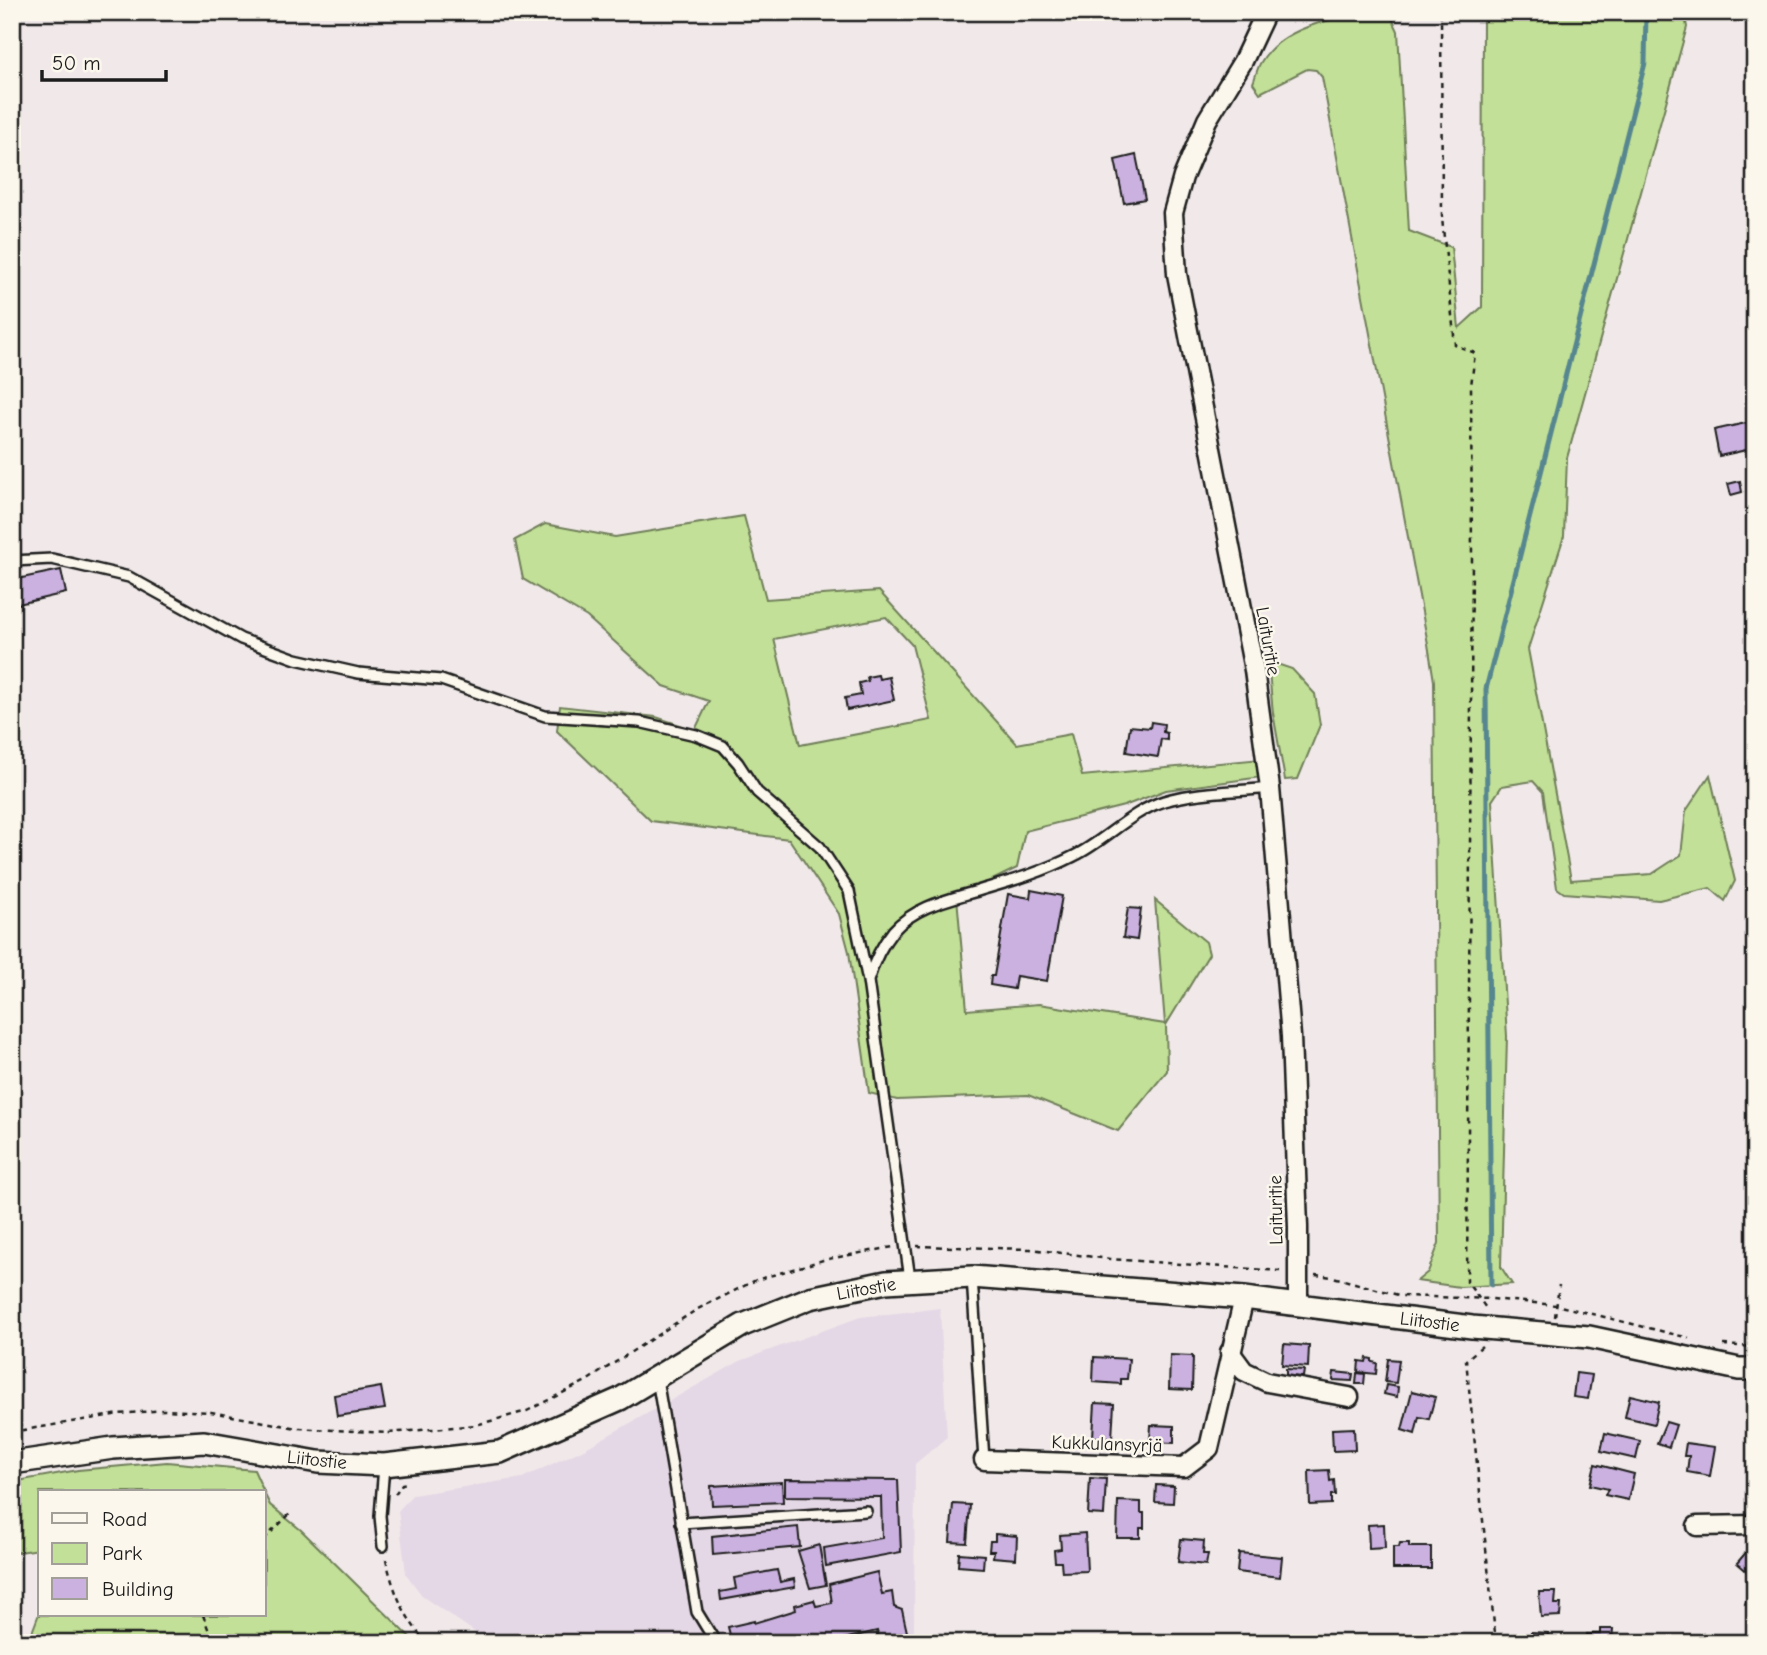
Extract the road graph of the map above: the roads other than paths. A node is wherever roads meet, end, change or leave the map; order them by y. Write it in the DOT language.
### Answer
graph roads {
  1 [pos="1266,12"];
  2 [pos="12,561"];
  3 [pos="1270,788"];
  4 [pos="868,981"];
  5 [pos="972,1277"];
  6 [pos="911,1280"];
  7 [pos="1244,1297"];
  8 [pos="1298,1304"];
  9 [pos="1230,1352"];
  10 [pos="1755,1369"];
  11 [pos="656,1377"];
  12 [pos="1349,1397"];
  13 [pos="984,1460"];
  14 [pos="12,1463"];
  15 [pos="384,1465"];
  16 [pos="866,1511"];
  17 [pos="681,1523"];
  18 [pos="1755,1525"];
  19 [pos="1697,1526"];
  20 [pos="383,1545"];
  21 [pos="716,1643"];
  1 -- 3 [label="street, Laituritie"];
  2 -- 4 [label="lane"];
  3 -- 4 [label="lane"];
  3 -- 8 [label="street, Laituritie"];
  4 -- 6 [label="lane"];
  5 -- 6 [label="street, Liitostie"];
  5 -- 7 [label="street, Liitostie"];
  5 -- 13 [label="lane"];
  6 -- 11 [label="street, Liitostie"];
  7 -- 8 [label="street, Liitostie"];
  7 -- 9 [label="street, Kukkulansyrjä"];
  8 -- 10 [label="street, Liitostie"];
  9 -- 12 [label="street"];
  9 -- 13 [label="street, Kukkulansyrjä"];
  11 -- 15 [label="street, Liitostie"];
  11 -- 17 [label="lane"];
  14 -- 15 [label="street, Liitostie"];
  15 -- 20 [label="lane"];
  16 -- 17 [label="lane"];
  17 -- 21 [label="lane"];
  18 -- 19 [label="street"];
}
